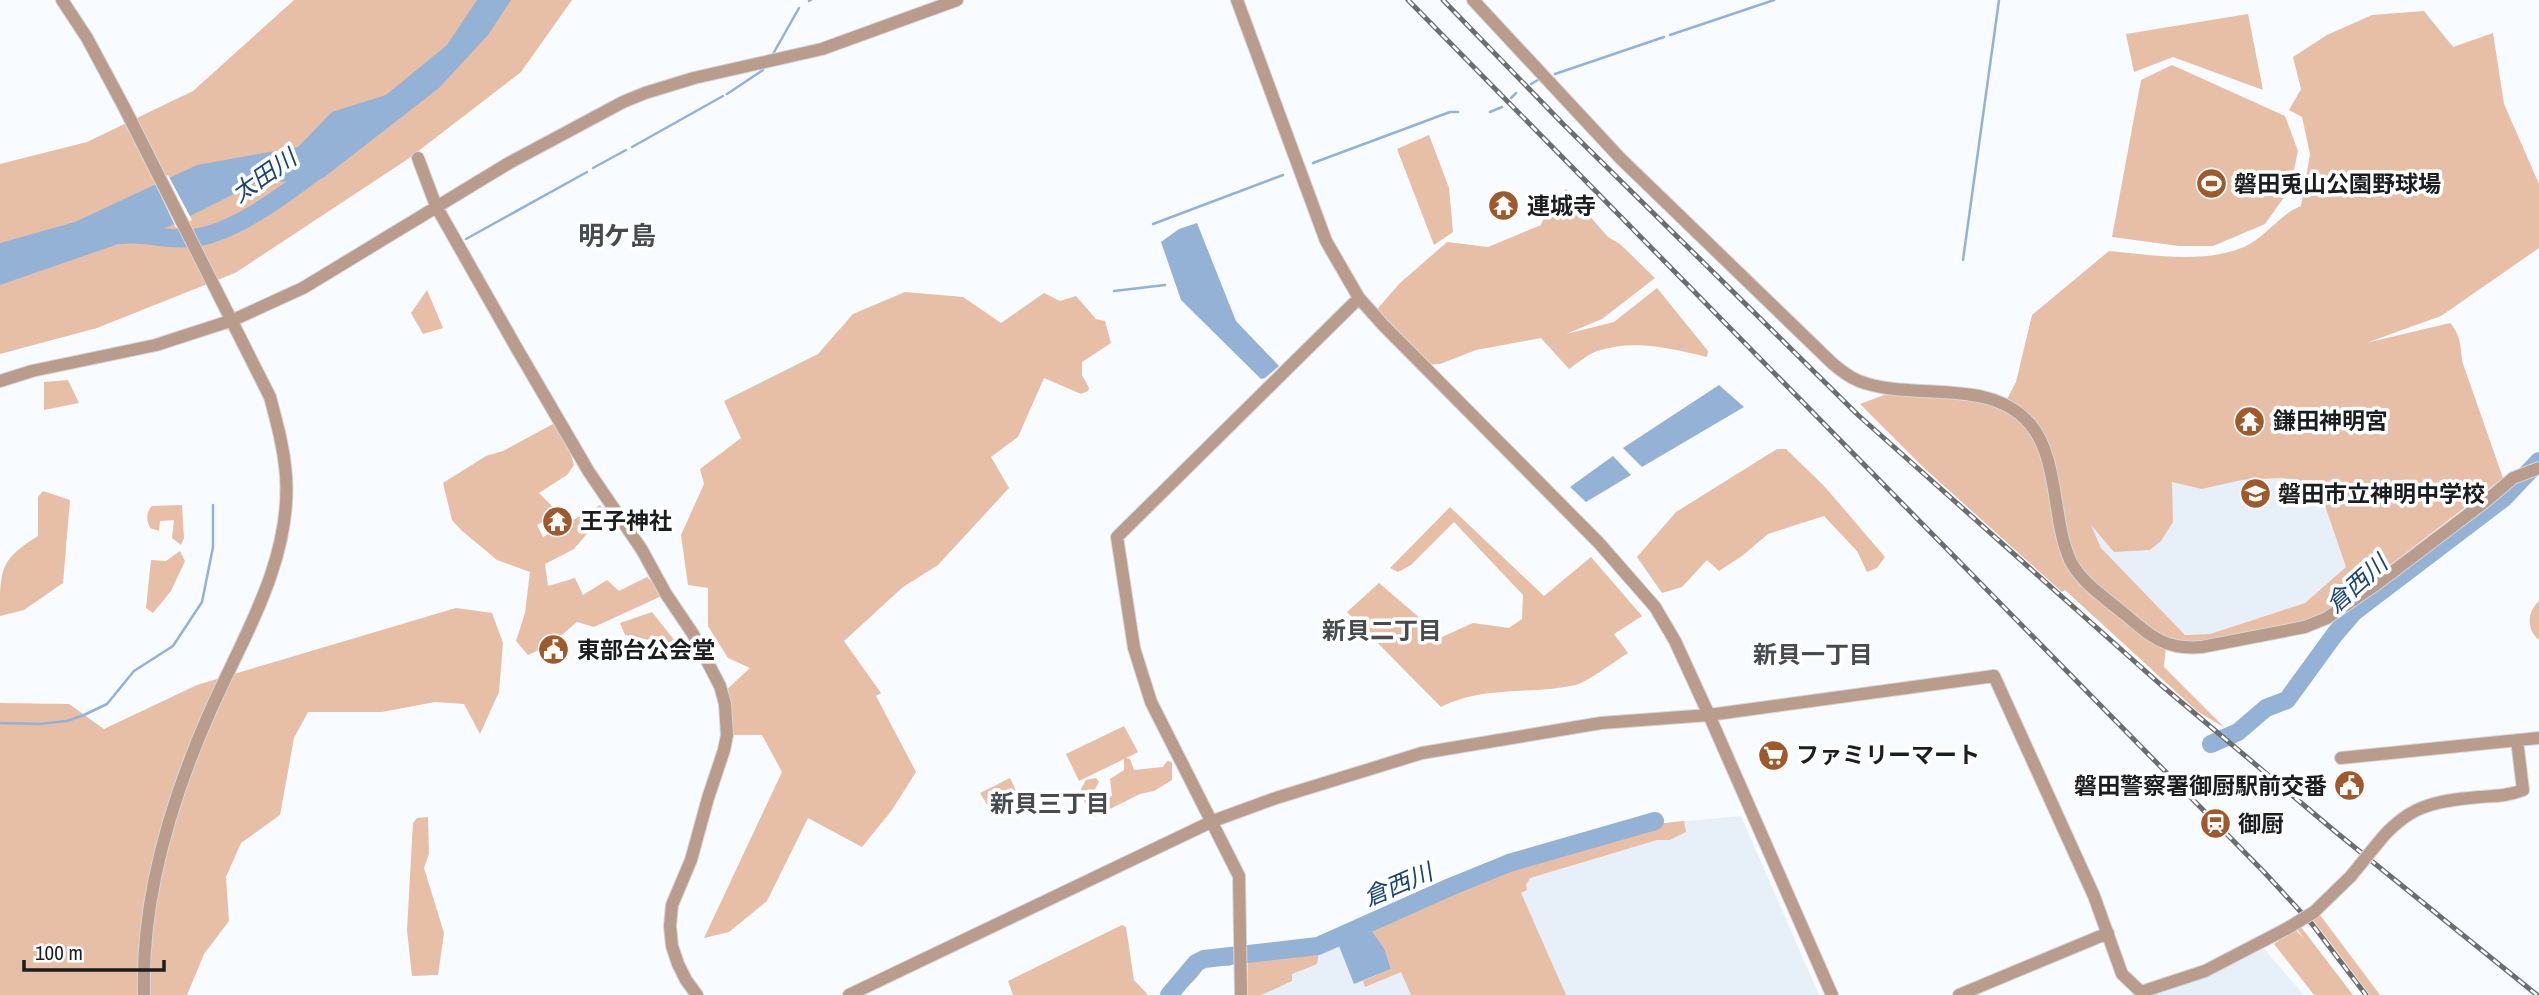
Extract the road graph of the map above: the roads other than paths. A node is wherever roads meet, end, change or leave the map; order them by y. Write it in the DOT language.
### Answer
graph roads {
  1 [pos="62,0"];
  2 [pos="957,0"];
  3 [pos="1237,0"];
  4 [pos="1474,0"];
  5 [pos="418,159"];
  6 [pos="436,206"];
  7 [pos="1359,298"];
  8 [pos="233,320"];
  9 [pos="0,381"];
  10 [pos="2539,468"];
  11 [pos="1709,715"];
  12 [pos="2539,738"];
  13 [pos="2517,740"];
  14 [pos="2341,758"];
  15 [pos="1213,821"];
  16 [pos="2108,933"];
  17 [pos="144,995"];
  18 [pos="697,995"];
  19 [pos="849,995"];
  20 [pos="1241,995"];
  21 [pos="1832,995"];
  22 [pos="1959,995"];
  1 -- 8 [label="street"];
  2 -- 6 [label="street"];
  3 -- 7 [label="street"];
  4 -- 10 [label="street"];
  5 -- 6 [label="street"];
  6 -- 8 [label="street"];
  6 -- 18 [label="street"];
  7 -- 11 [label="street"];
  7 -- 15 [label="street"];
  8 -- 9 [label="street"];
  8 -- 17 [label="street"];
  11 -- 15 [label="street"];
  11 -- 16 [label="street"];
  11 -- 21 [label="street"];
  12 -- 13 [label="street"];
  13 -- 14 [label="street"];
  13 -- 16 [label="street, bridge"];
  15 -- 19 [label="street"];
  15 -- 20 [label="street"];
  16 -- 22 [label="street"];
}
